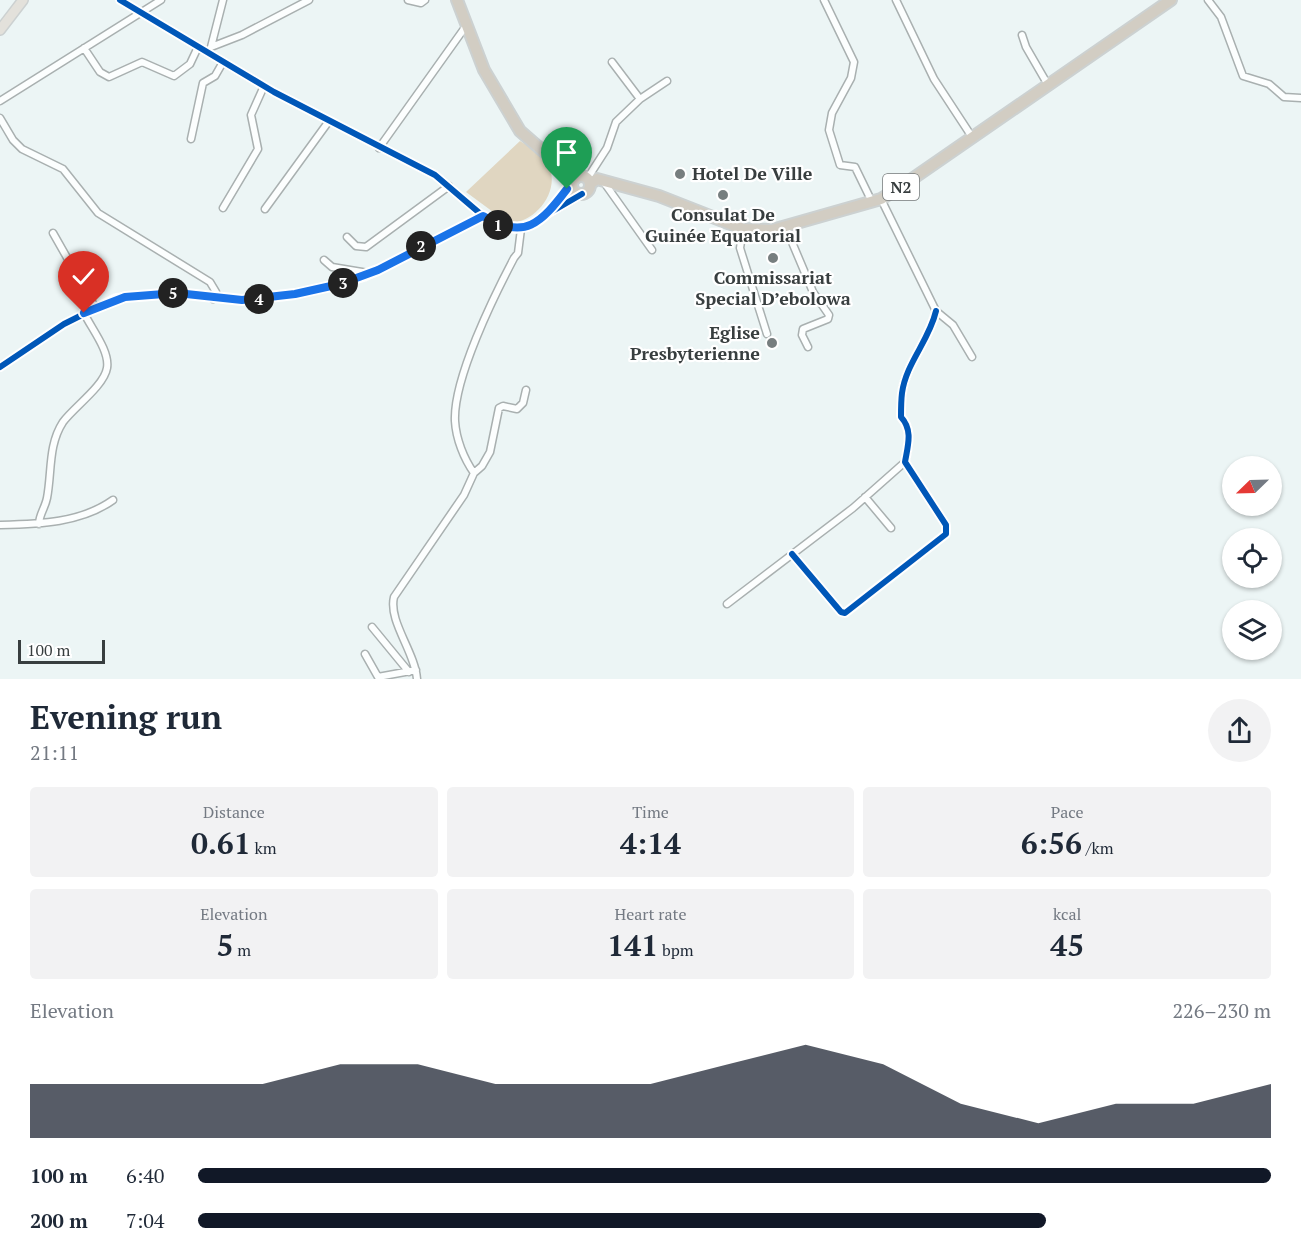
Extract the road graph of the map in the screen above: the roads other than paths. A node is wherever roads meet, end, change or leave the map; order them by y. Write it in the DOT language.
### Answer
graph roads {
  1 [pos="23,0"];
  2 [pos="120,0"];
  3 [pos="160,0"];
  4 [pos="224,0"];
  5 [pos="309,0"];
  6 [pos="408,0"];
  7 [pos="425,0"];
  8 [pos="457,0"];
  9 [pos="825,0"];
  10 [pos="896,0"];
  11 [pos="1171,0"];
  12 [pos="1208,0"];
  13 [pos="299,2"];
  14 [pos="141,12"];
  15 [pos="466,26"];
  16 [pos="0,30"];
  17 [pos="1022,35"];
  18 [pos="198,47"];
  19 [pos="84,48"];
  20 [pos="210,50"];
  21 [pos="223,62"];
  22 [pos="612,62"];
  23 [pos="667,81"];
  24 [pos="264,86"];
  25 [pos="1049,86"];
  26 [pos="1301,98"];
  27 [pos="640,99"];
  28 [pos="0,101"];
  29 [pos="0,118"];
  30 [pos="329,121"];
  31 [pos="972,137"];
  32 [pos="191,139"];
  33 [pos="379,148"];
  34 [pos="574,181"];
  35 [pos="588,181"];
  36 [pos="603,181"];
  37 [pos="448,186"];
  38 [pos="582,194"];
  39 [pos="877,200"];
  40 [pos="223,208"];
  41 [pos="265,209"];
  42 [pos="551,211"];
  43 [pos="483,216"];
  44 [pos="786,228"];
  45 [pos="521,229"];
  46 [pos="743,229"];
  47 [pos="53,233"];
  48 [pos="346,237"];
  49 [pos="652,250"];
  50 [pos="324,260"];
  51 [pos="378,270"];
  52 [pos="213,298"];
  53 [pos="94,307"];
  54 [pos="936,311"];
  55 [pos="84,313"];
  56 [pos="767,334"];
  57 [pos="808,347"];
  58 [pos="972,357"];
  59 [pos="0,367"];
  60 [pos="526,390"];
  61 [pos="905,462"];
  62 [pos="474,472"];
  63 [pos="865,497"];
  64 [pos="113,500"];
  65 [pos="39,524"];
  66 [pos="0,525"];
  67 [pos="891,528"];
  68 [pos="792,554"];
  69 [pos="727,604"];
  70 [pos="372,627"];
  71 [pos="365,654"];
  72 [pos="412,671"];
  73 [pos="417,679"];
  1 -- 16 [label="main road"];
  2 -- 14 [label="street"];
  3 -- 14 [label="street"];
  4 -- 20 [label="street"];
  5 -- 13 [label="street"];
  6 -- 7 [label="street"];
  8 -- 15 [label="highway"];
  9 -- 39 [label="street"];
  10 -- 31 [label="street"];
  11 -- 25 [label="highway, N2"];
  12 -- 26 [label="street"];
  13 -- 20 [label="street"];
  14 -- 18 [label="street"];
  14 -- 19 [label="street"];
  15 -- 33 [label="street"];
  15 -- 34 [label="highway"];
  17 -- 25 [label="street"];
  18 -- 19 [label="street"];
  18 -- 20 [label="street"];
  19 -- 28 [label="street"];
  20 -- 21 [label="street"];
  21 -- 24 [label="street"];
  21 -- 32 [label="street"];
  22 -- 27 [label="street"];
  23 -- 27 [label="street"];
  24 -- 30 [label="street"];
  24 -- 40 [label="street"];
  25 -- 31 [label="highway, N2"];
  27 -- 35 [label="street"];
  29 -- 52 [label="street"];
  30 -- 33 [label="street"];
  30 -- 41 [label="street"];
  31 -- 39 [label="highway, N2"];
  33 -- 37 [label="street"];
  34 -- 35 [label="highway, N2"];
  34 -- 38 [label="highway"];
  34 -- 42 [label="street"];
  35 -- 36 [label="highway, N2"];
  35 -- 38 [label="highway"];
  36 -- 46 [label="highway, N2"];
  36 -- 49 [label="street"];
  37 -- 43 [label="street"];
  37 -- 48 [label="street"];
  38 -- 42 [label="street"];
  39 -- 44 [label="highway, N2"];
  39 -- 54 [label="street"];
  42 -- 45 [label="street"];
  43 -- 45 [label="street"];
  43 -- 51 [label="street"];
  44 -- 46 [label="highway, N2"];
  44 -- 57 [label="street"];
  45 -- 62 [label="street"];
  46 -- 56 [label="street"];
  47 -- 53 [label="street"];
  50 -- 51 [label="street"];
  51 -- 52 [label="street"];
  52 -- 53 [label="street"];
  53 -- 55 [label="street"];
  54 -- 58 [label="street"];
  54 -- 61 [label="street"];
  55 -- 59 [label="street"];
  55 -- 65 [label="street"];
  60 -- 62 [label="street"];
  61 -- 63 [label="street"];
  61 -- 68 [label="street"];
  62 -- 72 [label="street"];
  63 -- 67 [label="street"];
  63 -- 68 [label="street"];
  64 -- 65 [label="street"];
  65 -- 66 [label="street"];
  68 -- 69 [label="street"];
  70 -- 72 [label="street"];
  71 -- 72 [label="street"];
  72 -- 73 [label="street"];
}
